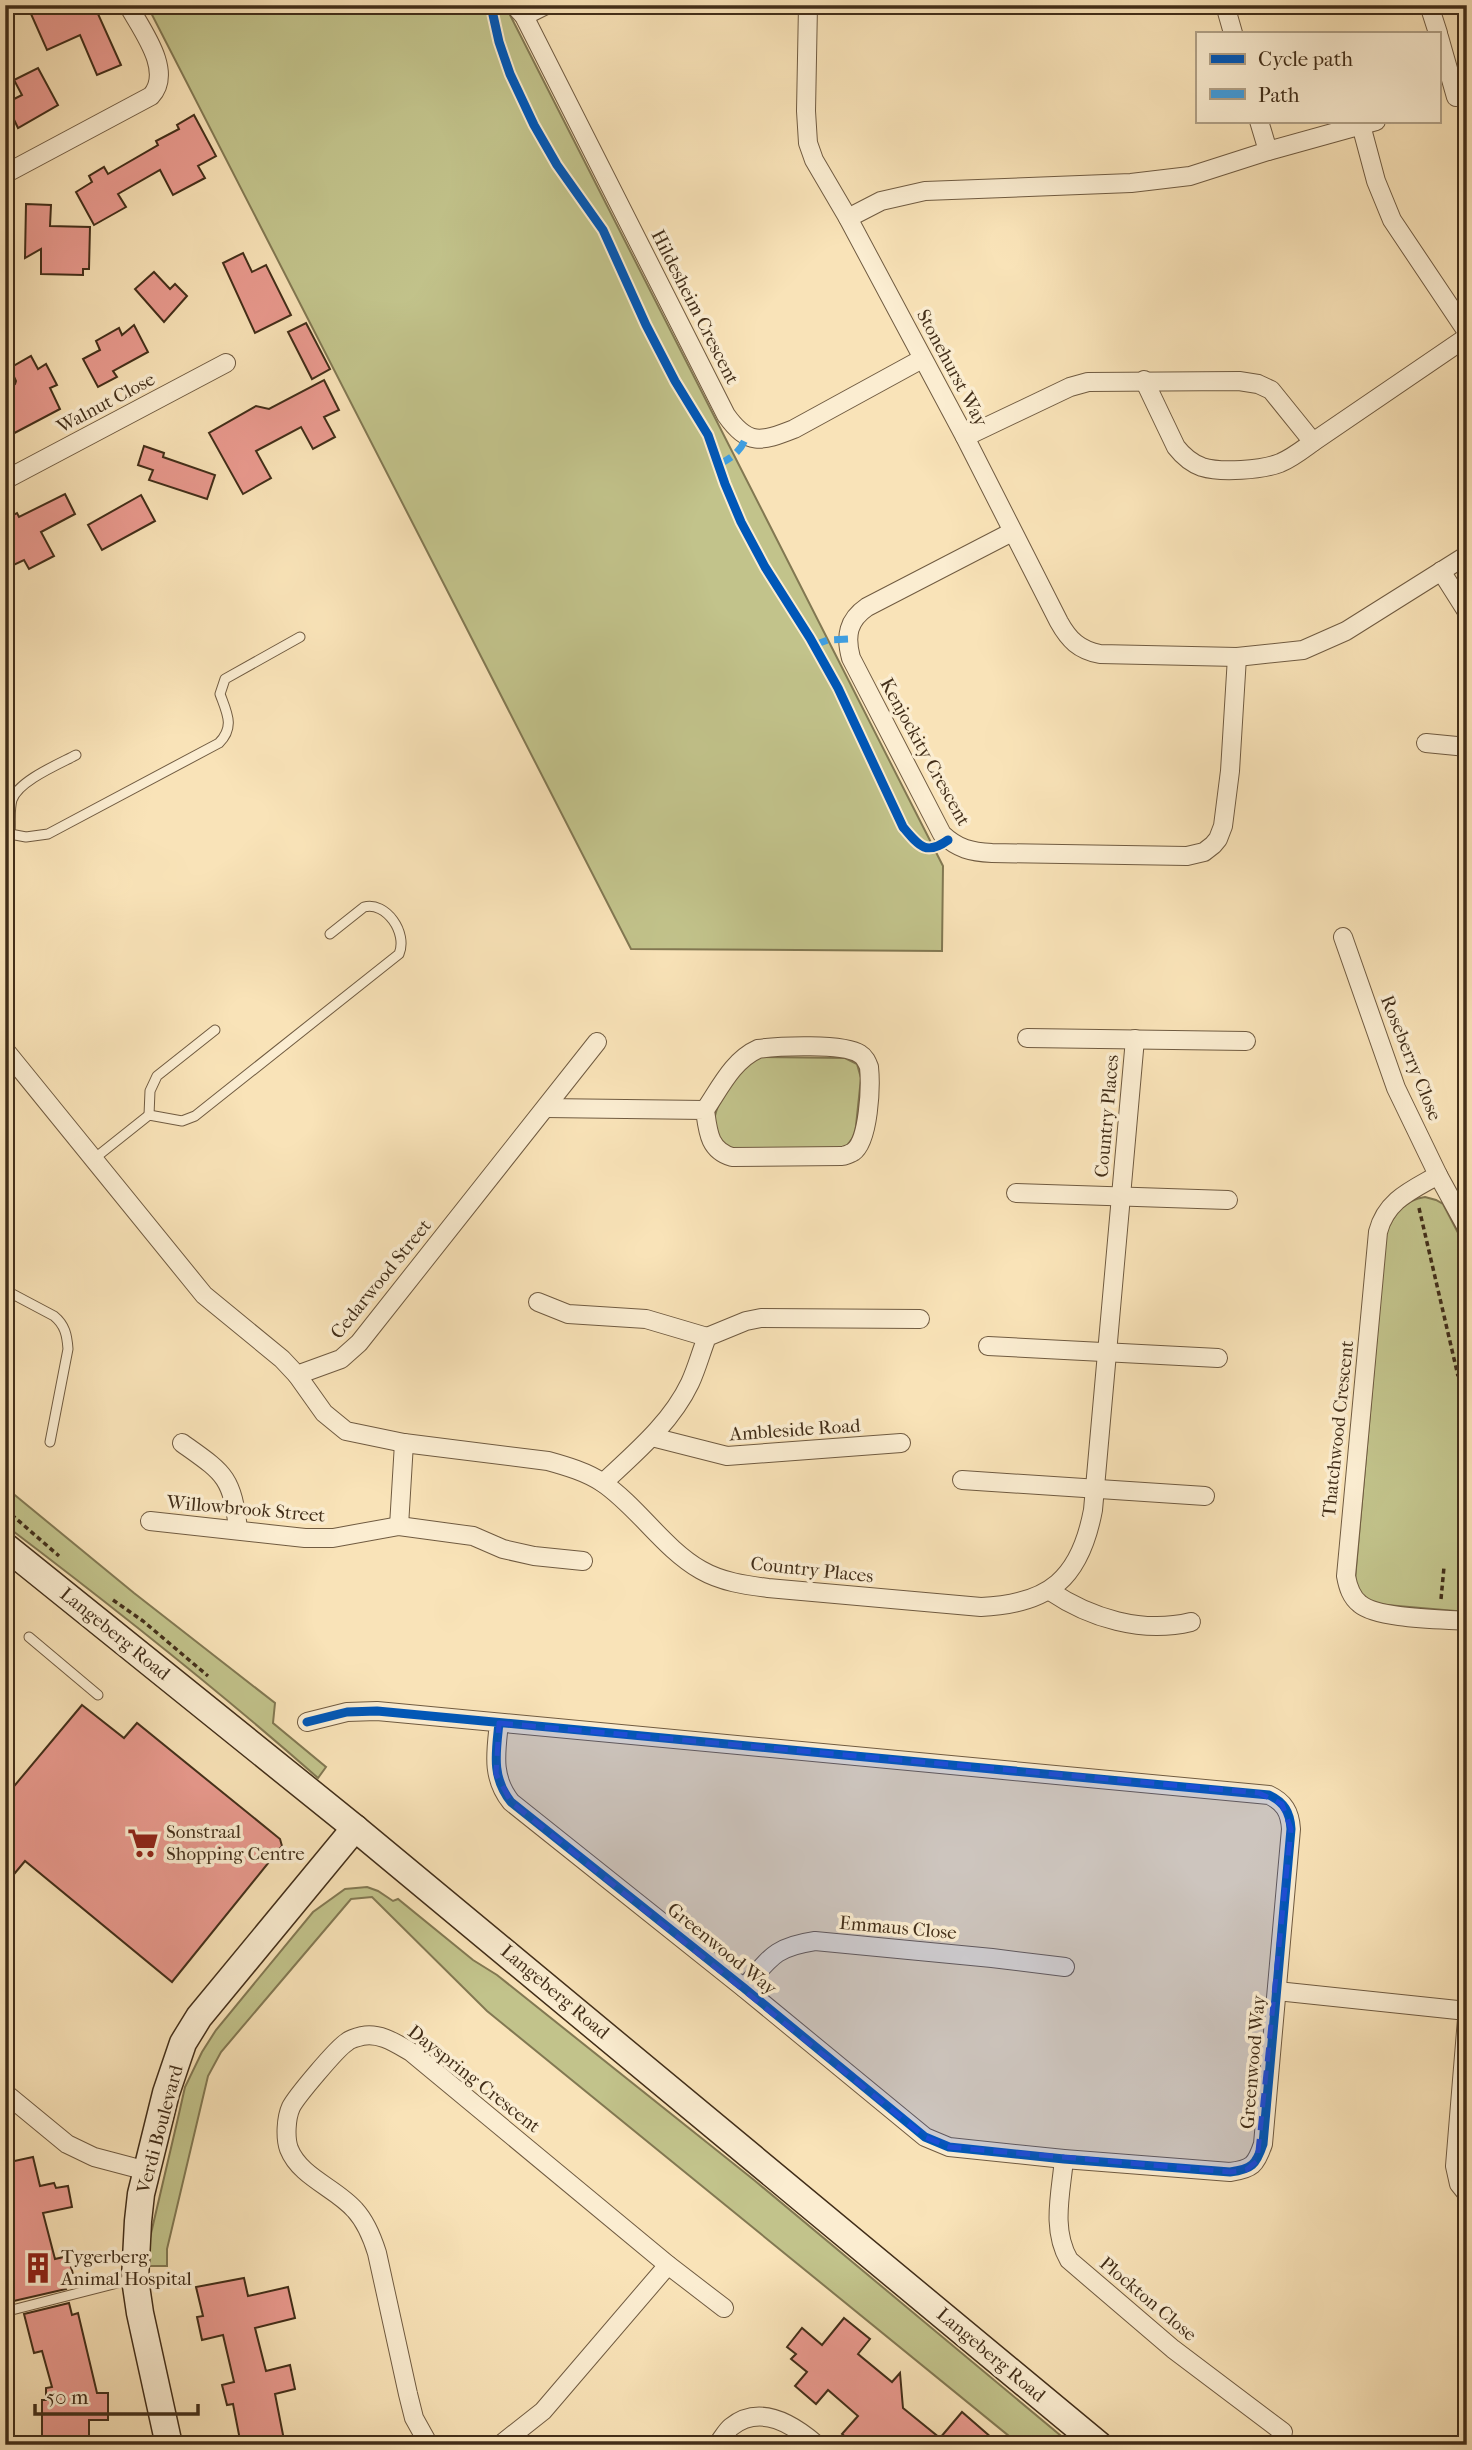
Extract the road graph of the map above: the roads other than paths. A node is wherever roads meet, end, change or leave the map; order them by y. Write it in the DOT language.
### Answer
graph roads {
  1 [pos="128,5"];
  2 [pos="545,5"];
  3 [pos="808,5"];
  4 [pos="1225,5"];
  5 [pos="1429,5"];
  6 [pos="519,11"];
  7 [pos="1233,32"];
  8 [pos="1437,32"];
  9 [pos="1440,43"];
  10 [pos="1454,98"];
  11 [pos="1259,122"];
  12 [pos="1369,123"];
  13 [pos="1268,151"];
  14 [pos="5,174"];
  15 [pos="848,218"];
  16 [pos="1467,332"];
  17 [pos="1467,337"];
  18 [pos="922,359"];
  19 [pos="226,363"];
  20 [pos="1144,380"];
  21 [pos="965,437"];
  22 [pos="1313,442"];
  23 [pos="5,480"];
  24 [pos="1012,532"];
  25 [pos="1467,555"];
  26 [pos="1441,571"];
  27 [pos="1467,612"];
  28 [pos="300,637"];
  29 [pos="1237,657"];
  30 [pos="1426,743"];
  31 [pos="1465,745"];
  32 [pos="76,755"];
  33 [pos="8,835"];
  34 [pos="330,934"];
  35 [pos="1343,937"];
  36 [pos="215,1030"];
  37 [pos="1027,1038"];
  38 [pos="1135,1039"];
  39 [pos="1246,1041"];
  40 [pos="597,1042"];
  41 [pos="5,1050"];
  42 [pos="546,1108"];
  43 [pos="705,1110"];
  44 [pos="149,1115"];
  45 [pos="95,1158"];
  46 [pos="1438,1175"];
  47 [pos="1016,1193"];
  48 [pos="1121,1197"];
  49 [pos="1228,1200"];
  50 [pos="1467,1228"];
  51 [pos="5,1290"];
  52 [pos="538,1302"];
  53 [pos="920,1319"];
  54 [pos="707,1337"];
  55 [pos="988,1346"];
  56 [pos="1108,1352"];
  57 [pos="1218,1358"];
  58 [pos="297,1375"];
  59 [pos="652,1437"];
  60 [pos="50,1442"];
  61 [pos="182,1443"];
  62 [pos="404,1443"];
  63 [pos="901,1443"];
  64 [pos="962,1480"];
  65 [pos="603,1483"];
  66 [pos="1096,1489"];
  67 [pos="1205,1496"];
  68 [pos="150,1521"];
  69 [pos="399,1526"];
  70 [pos="238,1529"];
  71 [pos="5,1546"];
  72 [pos="583,1561"];
  73 [pos="1049,1591"];
  74 [pos="1467,1621"];
  75 [pos="1191,1622"];
  76 [pos="29,1637"];
  77 [pos="98,1695"];
  78 [pos="307,1722"];
  79 [pos="499,1723"];
  80 [pos="355,1828"];
  81 [pos="1065,1968"];
  82 [pos="744,1988"];
  83 [pos="1277,1991"];
  84 [pos="1467,2011"];
  85 [pos="1467,2020"];
  86 [pos="5,2093"];
  87 [pos="1064,2159"];
  88 [pos="147,2171"];
  89 [pos="1467,2194"];
  90 [pos="668,2265"];
  91 [pos="135,2278"];
  92 [pos="724,2308"];
  93 [pos="12,2310"];
  94 [pos="1283,2432"];
  95 [pos="169,2445"];
  96 [pos="429,2445"];
  97 [pos="500,2445"];
  98 [pos="717,2445"];
  99 [pos="817,2445"];
  100 [pos="1099,2445"];
  1 -- 14 [label="street"];
  2 -- 6 [label="street, Hildesheim Crescent"];
  3 -- 15 [label="street, Stonehurst Way"];
  4 -- 7 [label="street"];
  5 -- 8 [label="street"];
  6 -- 18 [label="street, Hildesheim Crescent"];
  9 -- 10 [label="street"];
  11 -- 13 [label="street"];
  12 -- 13 [label="street"];
  12 -- 16 [label="street"];
  13 -- 15 [label="street"];
  15 -- 18 [label="street, Stonehurst Way"];
  17 -- 22 [label="street"];
  18 -- 21 [label="street, Stonehurst Way"];
  19 -- 23 [label="street, Walnut Close"];
  20 -- 21 [label="street"];
  20 -- 22 [label="street"];
  20 -- 22 [label="street"];
  21 -- 24 [label="street, Stonehurst Way"];
  24 -- 29 [label="street, Stonehurst Way"];
  24 -- 29 [label="street, Kenjockity Crescent"];
  25 -- 26 [label="street, Stonehurst Way"];
  26 -- 27 [label="street"];
  26 -- 29 [label="street, Stonehurst Way"];
  28 -- 33 [label="lane"];
  30 -- 31 [label="street"];
  32 -- 33 [label="lane"];
  34 -- 44 [label="lane"];
  35 -- 46 [label="street, Roseberry Close"];
  36 -- 44 [label="lane"];
  37 -- 38 [label="street, Country Places"];
  38 -- 39 [label="street, Country Places"];
  38 -- 48 [label="street, Country Places"];
  40 -- 42 [label="street, Cedarwood Street"];
  41 -- 45 [label="street"];
  42 -- 43 [label="street"];
  42 -- 58 [label="street, Cedarwood Street"];
  43 -- 43 [label="street"];
  44 -- 45 [label="lane"];
  45 -- 58 [label="street"];
  46 -- 50 [label="street, Roseberry Close"];
  46 -- 74 [label="street, Thatchwood Crescent"];
  47 -- 48 [label="street, Country Places"];
  48 -- 49 [label="street, Country Places"];
  48 -- 56 [label="street, Country Places"];
  51 -- 60 [label="lane"];
  52 -- 54 [label="street"];
  53 -- 54 [label="street"];
  54 -- 59 [label="street"];
  55 -- 56 [label="street"];
  56 -- 57 [label="street"];
  56 -- 66 [label="street, Country Places"];
  58 -- 62 [label="street, Country Places"];
  59 -- 63 [label="street, Ambleside Road"];
  59 -- 65 [label="street"];
  61 -- 70 [label="street"];
  62 -- 65 [label="street, Country Places"];
  62 -- 69 [label="street"];
  64 -- 66 [label="street"];
  65 -- 73 [label="street, Country Places"];
  66 -- 67 [label="street"];
  66 -- 73 [label="street, Country Places"];
  68 -- 70 [label="street, Willowbrook Street"];
  69 -- 70 [label="street, Willowbrook Street"];
  69 -- 72 [label="street, Willowbrook Street"];
  71 -- 80 [label="main road, Langeberg Road"];
  73 -- 75 [label="street"];
  76 -- 77 [label="lane"];
  78 -- 79 [label="street"];
  79 -- 82 [label="street, Greenwood Way"];
  79 -- 83 [label="street, Greenwood Way"];
  80 -- 88 [label="main road, Verdi Boulevard"];
  80 -- 100 [label="main road, Langeberg Road"];
  81 -- 82 [label="street, Emmaus Close"];
  82 -- 87 [label="street, Greenwood Way"];
  83 -- 84 [label="street, Greenwood Way"];
  83 -- 87 [label="street, Greenwood Way"];
  85 -- 89 [label="street"];
  86 -- 88 [label="street"];
  87 -- 94 [label="street, Plockton Close"];
  88 -- 91 [label="main road, Verdi Boulevard"];
  90 -- 92 [label="street, Dayspring Crescent"];
  90 -- 96 [label="street, Dayspring Crescent"];
  90 -- 97 [label="street"];
  91 -- 93 [label="lane"];
  91 -- 95 [label="main road, Verdi Boulevard"];
  98 -- 99 [label="street"];
}
